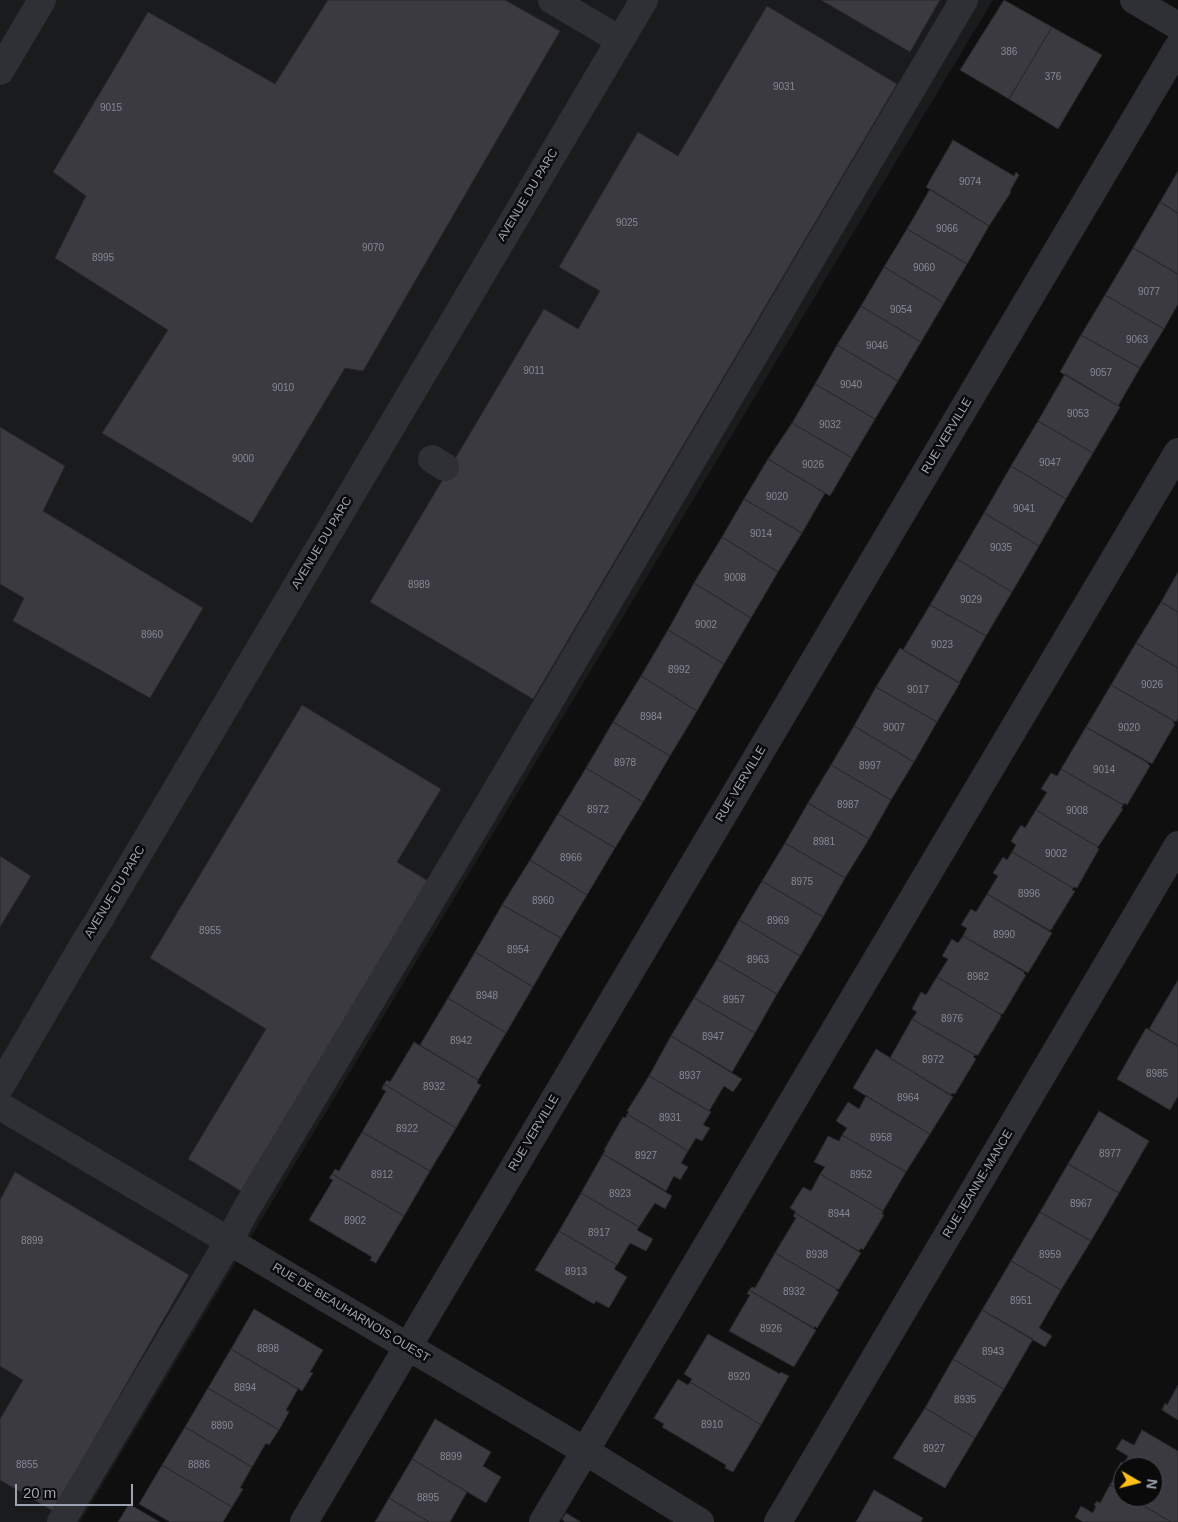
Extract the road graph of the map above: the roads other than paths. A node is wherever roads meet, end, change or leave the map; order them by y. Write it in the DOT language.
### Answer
graph roads {
  1 [pos="42,0"];
  2 [pos="552,0"];
  3 [pos="644,0"];
  4 [pos="964,0"];
  5 [pos="1134,0"];
  6 [pos="1178,26"];
  7 [pos="620,40"];
  8 [pos="1178,46"];
  9 [pos="0,71"];
  10 [pos="1178,452"];
  11 [pos="1178,845"];
  12 [pos="0,1087"];
  13 [pos="0,1106"];
  14 [pos="229,1241"];
  15 [pos="408,1347"];
  16 [pos="585,1451"];
  17 [pos="61,1522"];
  18 [pos="304,1522"];
  19 [pos="544,1522"];
  20 [pos="700,1522"];
  21 [pos="778,1522"];
  1 -- 9 [label="street"];
  2 -- 7 [label="street"];
  3 -- 7 [label="street, AVENUE DU PARC"];
  4 -- 14 [label="street"];
  5 -- 6 [label="street"];
  7 -- 12 [label="street, AVENUE DU PARC"];
  8 -- 15 [label="street, RUE VERVILLE"];
  10 -- 16 [label="street"];
  11 -- 21 [label="street, RUE JEANNE-MANCE"];
  13 -- 14 [label="street, RUE DE BEAUHARNOIS OUEST"];
  14 -- 15 [label="street, RUE DE BEAUHARNOIS OUEST"];
  14 -- 17 [label="street"];
  15 -- 16 [label="street, RUE DE BEAUHARNOIS OUEST"];
  15 -- 18 [label="street, RUE VERVILLE"];
  16 -- 19 [label="street"];
  16 -- 20 [label="street, RUE DE BEAUHARNOIS OUEST"];
}
